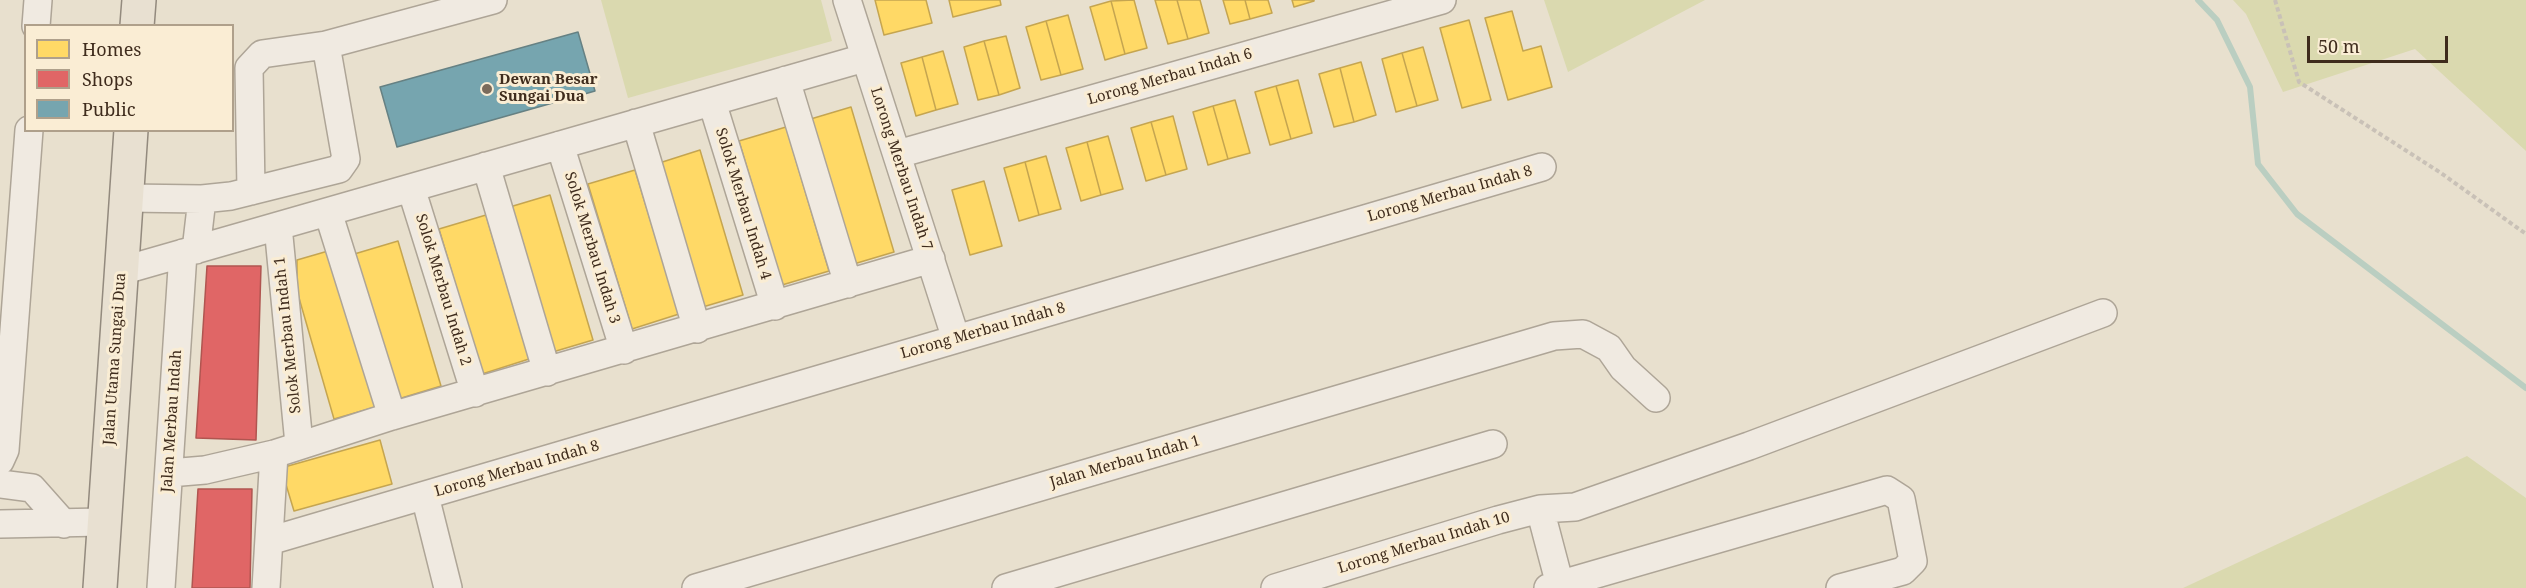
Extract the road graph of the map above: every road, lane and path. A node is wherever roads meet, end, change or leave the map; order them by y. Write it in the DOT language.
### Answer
graph roads {
  1 [pos="38,0"];
  2 [pos="139,0"];
  3 [pos="493,0"];
  4 [pos="847,0"];
  5 [pos="1442,0"];
  6 [pos="2275,0"];
  7 [pos="36,24"];
  8 [pos="137,24"];
  9 [pos="326,45"];
  10 [pos="864,58"];
  11 [pos="786,80"];
  12 [pos="712,102"];
  13 [pos="636,123"];
  14 [pos="29,132"];
  15 [pos="131,132"];
  16 [pos="560,145"];
  17 [pos="898,154"];
  18 [pos="486,166"];
  19 [pos="1542,167"];
  20 [pos="411,188"];
  21 [pos="251,191"];
  22 [pos="127,198"];
  23 [pos="201,199"];
  24 [pos="328,212"];
  25 [pos="278,226"];
  26 [pos="2526,234"];
  27 [pos="189,251"];
  28 [pos="931,259"];
  29 [pos="122,271"];
  30 [pos="848,284"];
  31 [pos="775,306"];
  32 [pos="2103,313"];
  33 [pos="697,329"];
  34 [pos="956,339"];
  35 [pos="624,350"];
  36 [pos="547,372"];
  37 [pos="474,393"];
  38 [pos="1656,398"];
  39 [pos="392,416"];
  40 [pos="299,444"];
  41 [pos="1493,444"];
  42 [pos="274,454"];
  43 [pos="0,461"];
  44 [pos="169,473"];
  45 [pos="0,484"];
  46 [pos="425,496"];
  47 [pos="1540,509"];
  48 [pos="103,522"];
  49 [pos="0,524"];
  50 [pos="64,524"];
  51 [pos="269,541"];
  52 [pos="1620,578"];
  53 [pos="1066,579"];
  54 [pos="741,582"];
  55 [pos="1554,586"];
  56 [pos="100,588"];
  57 [pos="161,588"];
  58 [pos="266,588"];
  59 [pos="448,588"];
  60 [pos="696,588"];
  61 [pos="1006,588"];
  62 [pos="1275,588"];
  63 [pos="1840,588"];
  1 -- 7 [label="street"];
  2 -- 8 [label="main road"];
  3 -- 9 [label="street"];
  4 -- 10 [label="street, Lorong Merbau Indah 7"];
  5 -- 17 [label="street, Lorong Merbau Indah 6"];
  6 -- 26 [label="path"];
  9 -- 21 [label="street"];
  9 -- 21 [label="street"];
  10 -- 11 [label="street"];
  10 -- 17 [label="street, Lorong Merbau Indah 7"];
  11 -- 12 [label="street"];
  11 -- 30 [label="street"];
  12 -- 13 [label="street"];
  12 -- 31 [label="street, Solok Merbau Indah 4"];
  13 -- 16 [label="street"];
  13 -- 33 [label="street"];
  14 -- 43 [label="street"];
  15 -- 22 [label="main road, Jalan Utama Sungai Dua"];
  16 -- 18 [label="street"];
  16 -- 35 [label="street, Solok Merbau Indah 3"];
  17 -- 28 [label="street, Lorong Merbau Indah 7"];
  18 -- 20 [label="street"];
  18 -- 36 [label="street"];
  19 -- 34 [label="street, Lorong Merbau Indah 8"];
  20 -- 24 [label="street"];
  20 -- 37 [label="street, Solok Merbau Indah 2"];
  21 -- 23 [label="street"];
  22 -- 23 [label="street"];
  22 -- 29 [label="main road, Jalan Utama Sungai Dua"];
  23 -- 27 [label="street, Jalan Merbau Indah"];
  24 -- 25 [label="street"];
  24 -- 39 [label="street"];
  25 -- 27 [label="street"];
  25 -- 40 [label="street, Solok Merbau Indah 1"];
  27 -- 29 [label="street"];
  27 -- 44 [label="street, Jalan Merbau Indah"];
  28 -- 30 [label="street"];
  28 -- 34 [label="street, Lorong Merbau Indah 7"];
  29 -- 48 [label="main road, Jalan Utama Sungai Dua"];
  30 -- 31 [label="street"];
  31 -- 33 [label="street"];
  32 -- 47 [label="street, Lorong Merbau Indah 10"];
  33 -- 35 [label="street"];
  34 -- 46 [label="street, Lorong Merbau Indah 8"];
  35 -- 36 [label="street"];
  36 -- 37 [label="street"];
  37 -- 39 [label="street"];
  38 -- 54 [label="street, Jalan Merbau Indah 1"];
  39 -- 40 [label="street"];
  40 -- 42 [label="street"];
  41 -- 53 [label="street"];
  42 -- 44 [label="street"];
  42 -- 51 [label="street"];
  44 -- 57 [label="street, Jalan Merbau Indah"];
  45 -- 50 [label="street"];
  46 -- 51 [label="street, Lorong Merbau Indah 8"];
  46 -- 59 [label="street, Lorong Merbau Indah 8"];
  47 -- 55 [label="street"];
  47 -- 62 [label="street, Lorong Merbau Indah 10"];
  48 -- 50 [label="street"];
  48 -- 56 [label="main road, Jalan Utama Sungai Dua"];
  49 -- 50 [label="street"];
  51 -- 58 [label="street"];
  52 -- 55 [label="street"];
  52 -- 63 [label="street"];
  53 -- 61 [label="street"];
  54 -- 60 [label="street, Jalan Merbau Indah 1"];
}
